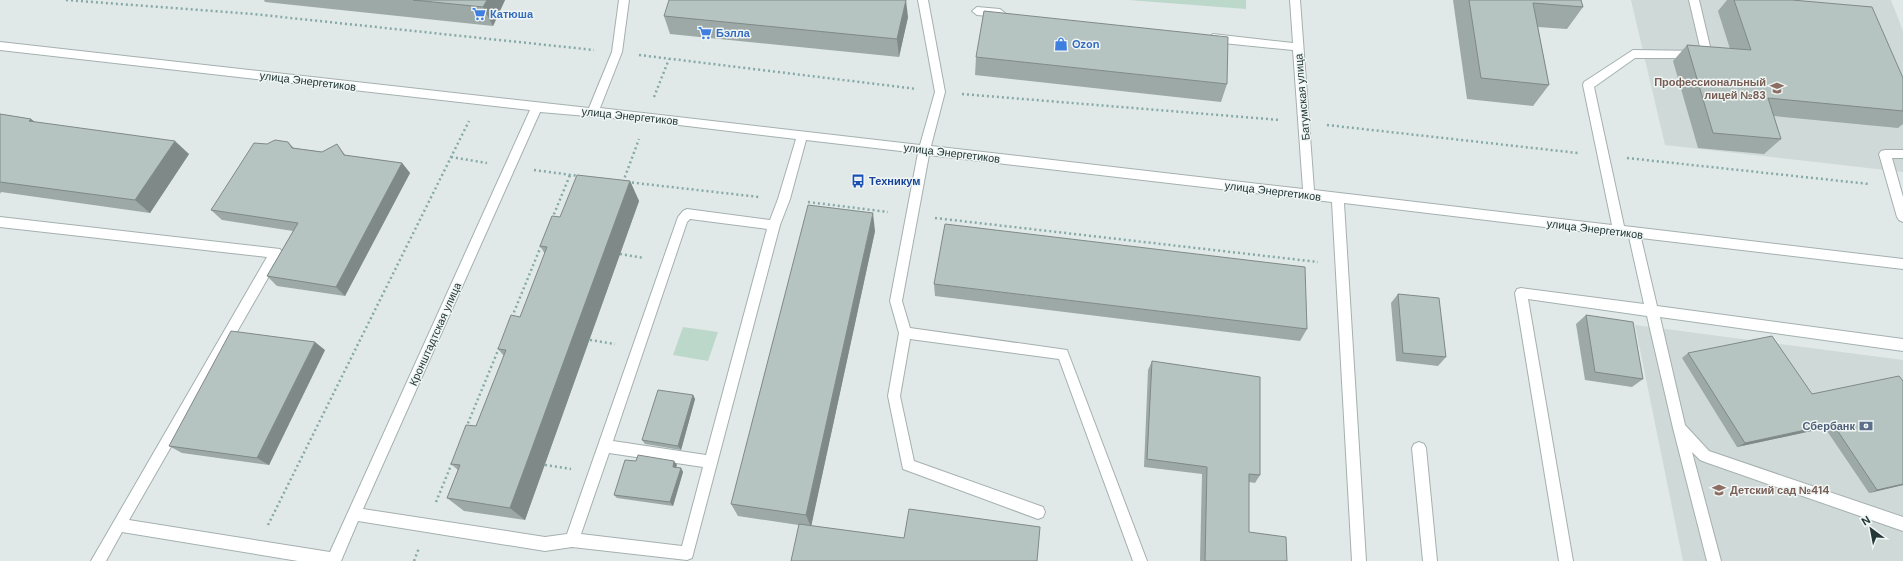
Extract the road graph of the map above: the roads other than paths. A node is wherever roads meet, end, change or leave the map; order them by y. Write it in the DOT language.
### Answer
graph roads {
  1 [pos="624,0"];
  2 [pos="923,0"];
  3 [pos="1294,0"];
  4 [pos="1694,0"];
  5 [pos="977,11"];
  6 [pos="1009,14"];
  7 [pos="1204,36"];
  8 [pos="0,46"];
  9 [pos="1298,47"];
  10 [pos="537,107"];
  11 [pos="593,112"];
  12 [pos="802,136"];
  13 [pos="924,150"];
  14 [pos="1903,154"];
  15 [pos="1309,195"];
  16 [pos="1338,198"];
  17 [pos="1903,217"];
  18 [pos="0,222"];
  19 [pos="774,225"];
  20 [pos="1618,232"];
  21 [pos="1634,233"];
  22 [pos="1903,264"];
  23 [pos="1652,310"];
  24 [pos="905,333"];
  25 [pos="1903,345"];
  26 [pos="1679,428"];
  27 [pos="604,446"];
  28 [pos="1419,448"];
  29 [pos="711,462"];
  30 [pos="1038,512"];
  31 [pos="354,514"];
  32 [pos="1903,524"];
  33 [pos="120,525"];
  34 [pos="572,540"];
  35 [pos="333,560"];
  36 [pos="98,561"];
  37 [pos="1140,561"];
  38 [pos="1359,561"];
  39 [pos="1430,561"];
  40 [pos="1566,561"];
  41 [pos="1714,561"];
  1 -- 11 [label="street"];
  2 -- 13 [label="street"];
  3 -- 9 [label="street, Батумская улица"];
  4 -- 20 [label="street"];
  5 -- 6 [label="street"];
  7 -- 9 [label="street"];
  8 -- 10 [label="street, улица Энергетиков"];
  9 -- 15 [label="street, Батумская улица"];
  10 -- 11 [label="street, улица Энергетиков"];
  10 -- 31 [label="street, Кронштадтская улица"];
  11 -- 12 [label="street, улица Энергетиков"];
  12 -- 13 [label="street, улица Энергетиков"];
  12 -- 19 [label="street"];
  13 -- 15 [label="street, улица Энергетиков"];
  13 -- 24 [label="street"];
  14 -- 17 [label="street"];
  15 -- 16 [label="street, улица Энергетиков"];
  16 -- 20 [label="street, улица Энергетиков"];
  16 -- 38 [label="street"];
  18 -- 33 [label="street"];
  19 -- 27 [label="street"];
  19 -- 29 [label="street"];
  20 -- 21 [label="street, улица Энергетиков"];
  21 -- 22 [label="street, улица Энергетиков"];
  21 -- 23 [label="street"];
  23 -- 25 [label="street"];
  23 -- 26 [label="street"];
  23 -- 40 [label="street"];
  24 -- 30 [label="street"];
  24 -- 37 [label="street"];
  26 -- 32 [label="street"];
  26 -- 41 [label="street"];
  27 -- 29 [label="street"];
  27 -- 34 [label="street"];
  28 -- 39 [label="street"];
  29 -- 34 [label="street"];
  31 -- 34 [label="street"];
  31 -- 35 [label="street, Кронштадтская улица"];
  33 -- 35 [label="street"];
  33 -- 36 [label="street"];
}
